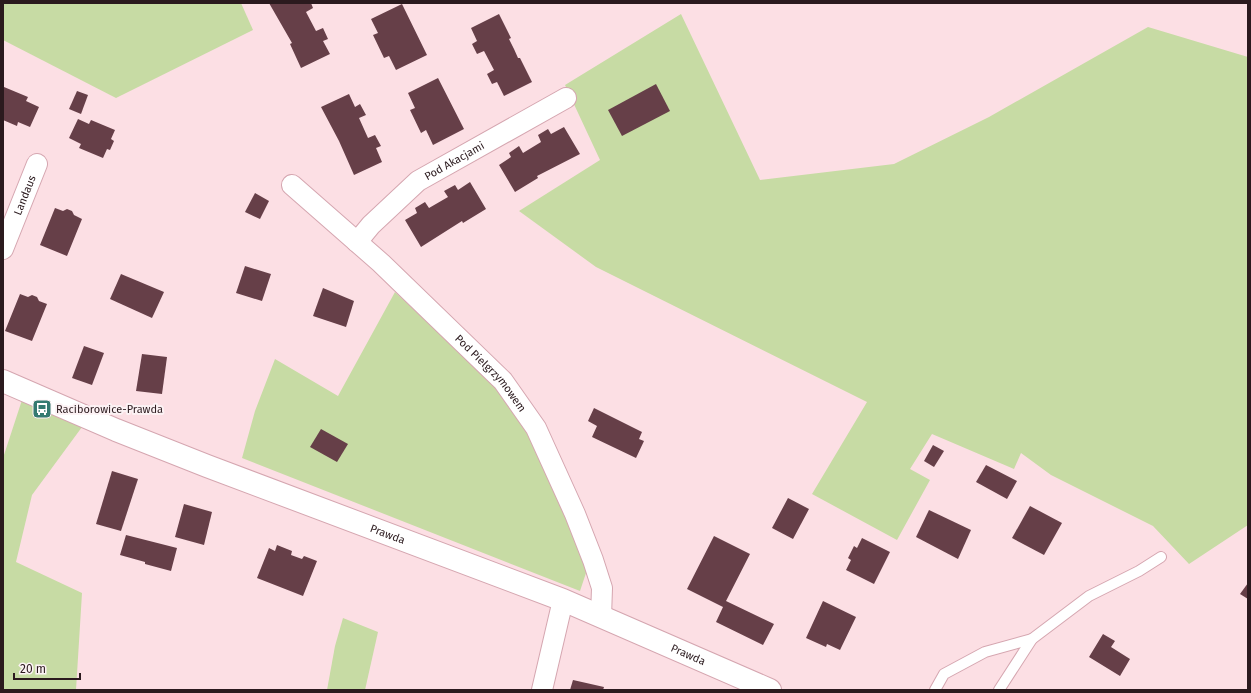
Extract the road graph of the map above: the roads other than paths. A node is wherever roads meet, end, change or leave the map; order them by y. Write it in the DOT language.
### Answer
graph roads {
  1 [pos="566,98"];
  2 [pos="37,164"];
  3 [pos="292,185"];
  4 [pos="357,242"];
  5 [pos="3,249"];
  6 [pos="3,380"];
  7 [pos="1161,557"];
  8 [pos="563,600"];
  9 [pos="601,616"];
  10 [pos="1032,639"];
  11 [pos="542,690"];
  12 [pos="770,690"];
  13 [pos="935,690"];
  14 [pos="999,690"];
  1 -- 4 [label="street, Pod Akacjami"];
  2 -- 5 [label="street, Landaus"];
  3 -- 4 [label="street, Pod Pielgrzymowem"];
  4 -- 9 [label="street, Pod Pielgrzymowem"];
  6 -- 8 [label="street, Prawda"];
  7 -- 10 [label="lane"];
  8 -- 9 [label="street, Prawda"];
  8 -- 11 [label="street"];
  9 -- 12 [label="street, Prawda"];
  10 -- 13 [label="lane"];
  10 -- 14 [label="lane"];
}
